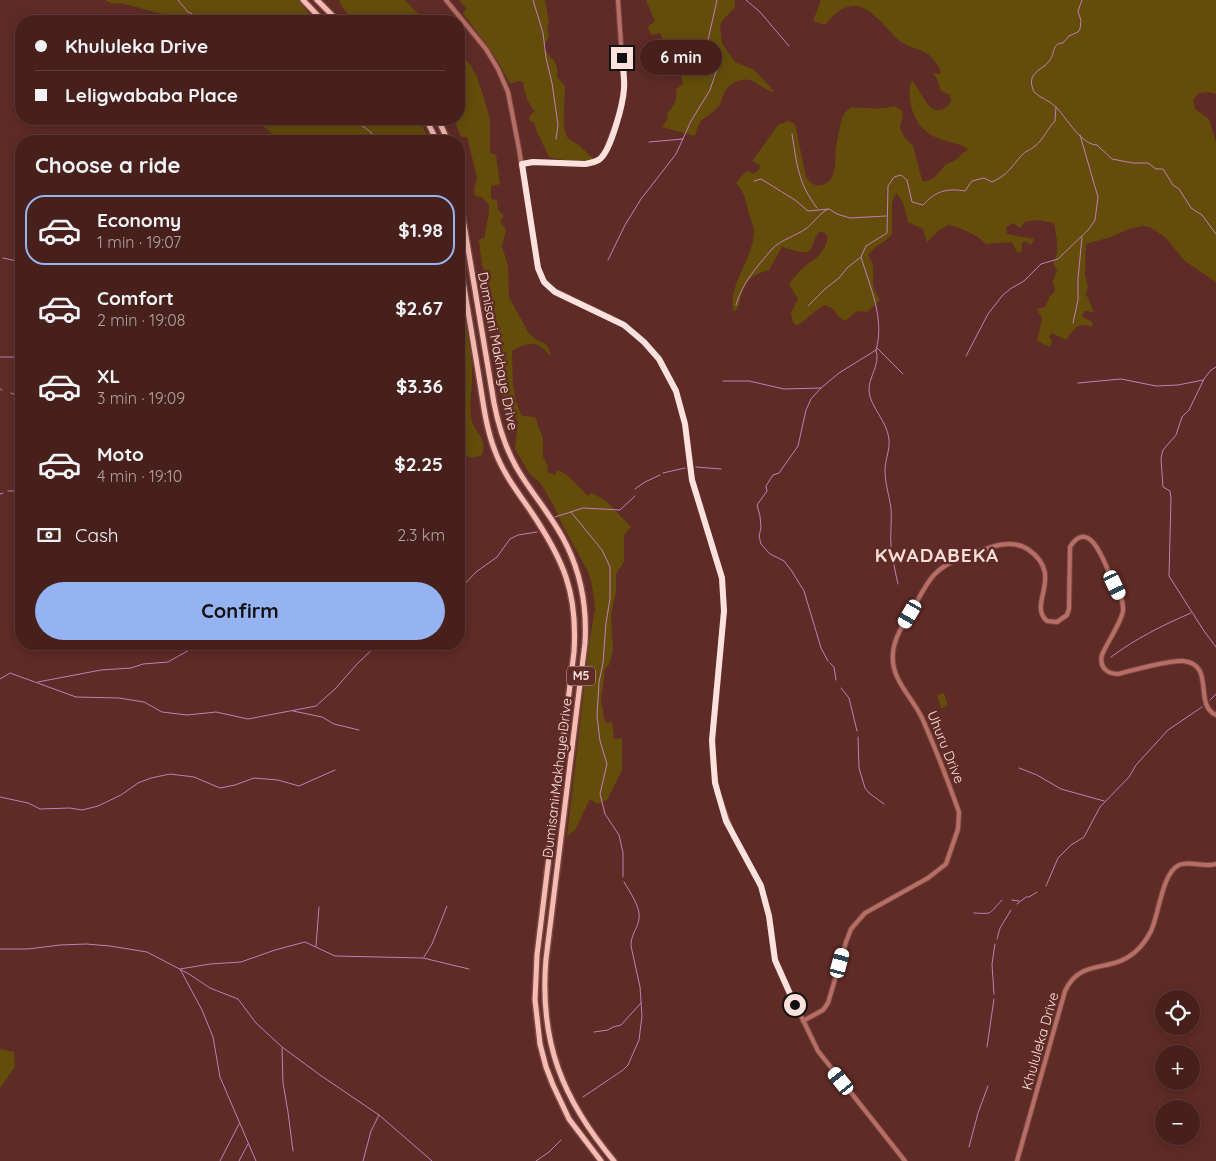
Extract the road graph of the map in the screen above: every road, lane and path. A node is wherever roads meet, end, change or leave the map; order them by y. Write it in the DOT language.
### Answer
graph roads {
  1 [pos="303,0"];
  2 [pos="317,0"];
  3 [pos="446,0"];
  4 [pos="618,0"];
  5 [pos="317,15"];
  6 [pos="332,15"];
  7 [pos="458,15"];
  8 [pos="465,23"];
  9 [pos="522,164"];
  10 [pos="465,231"];
  11 [pos="465,293"];
  12 [pos="1216,715"];
  13 [pos="1216,864"];
  14 [pos="803,1021"];
  15 [pos="575,1129"];
  16 [pos="597,1161"];
  17 [pos="601,1161"];
  18 [pos="616,1161"];
  19 [pos="905,1161"];
  20 [pos="1017,1161"];
  1 -- 5 [label="main road"];
  2 -- 6 [label="main road"];
  3 -- 7 [label="street"];
  4 -- 9 [label="street"];
  8 -- 9 [label="street"];
  9 -- 14 [label="street"];
  10 -- 18 [label="main road, Dumisani Makhaye Drive / M5"];
  11 -- 15 [label="main road, Dumisani Makhaye Drive / M5"];
  12 -- 14 [label="street, Uhuru Drive"];
  13 -- 20 [label="street, Khululeka Drive"];
  14 -- 19 [label="street"];
  15 -- 16 [label="main road"];
  15 -- 17 [label="main road, Dumisani Makhaye Drive / M5"];
}
